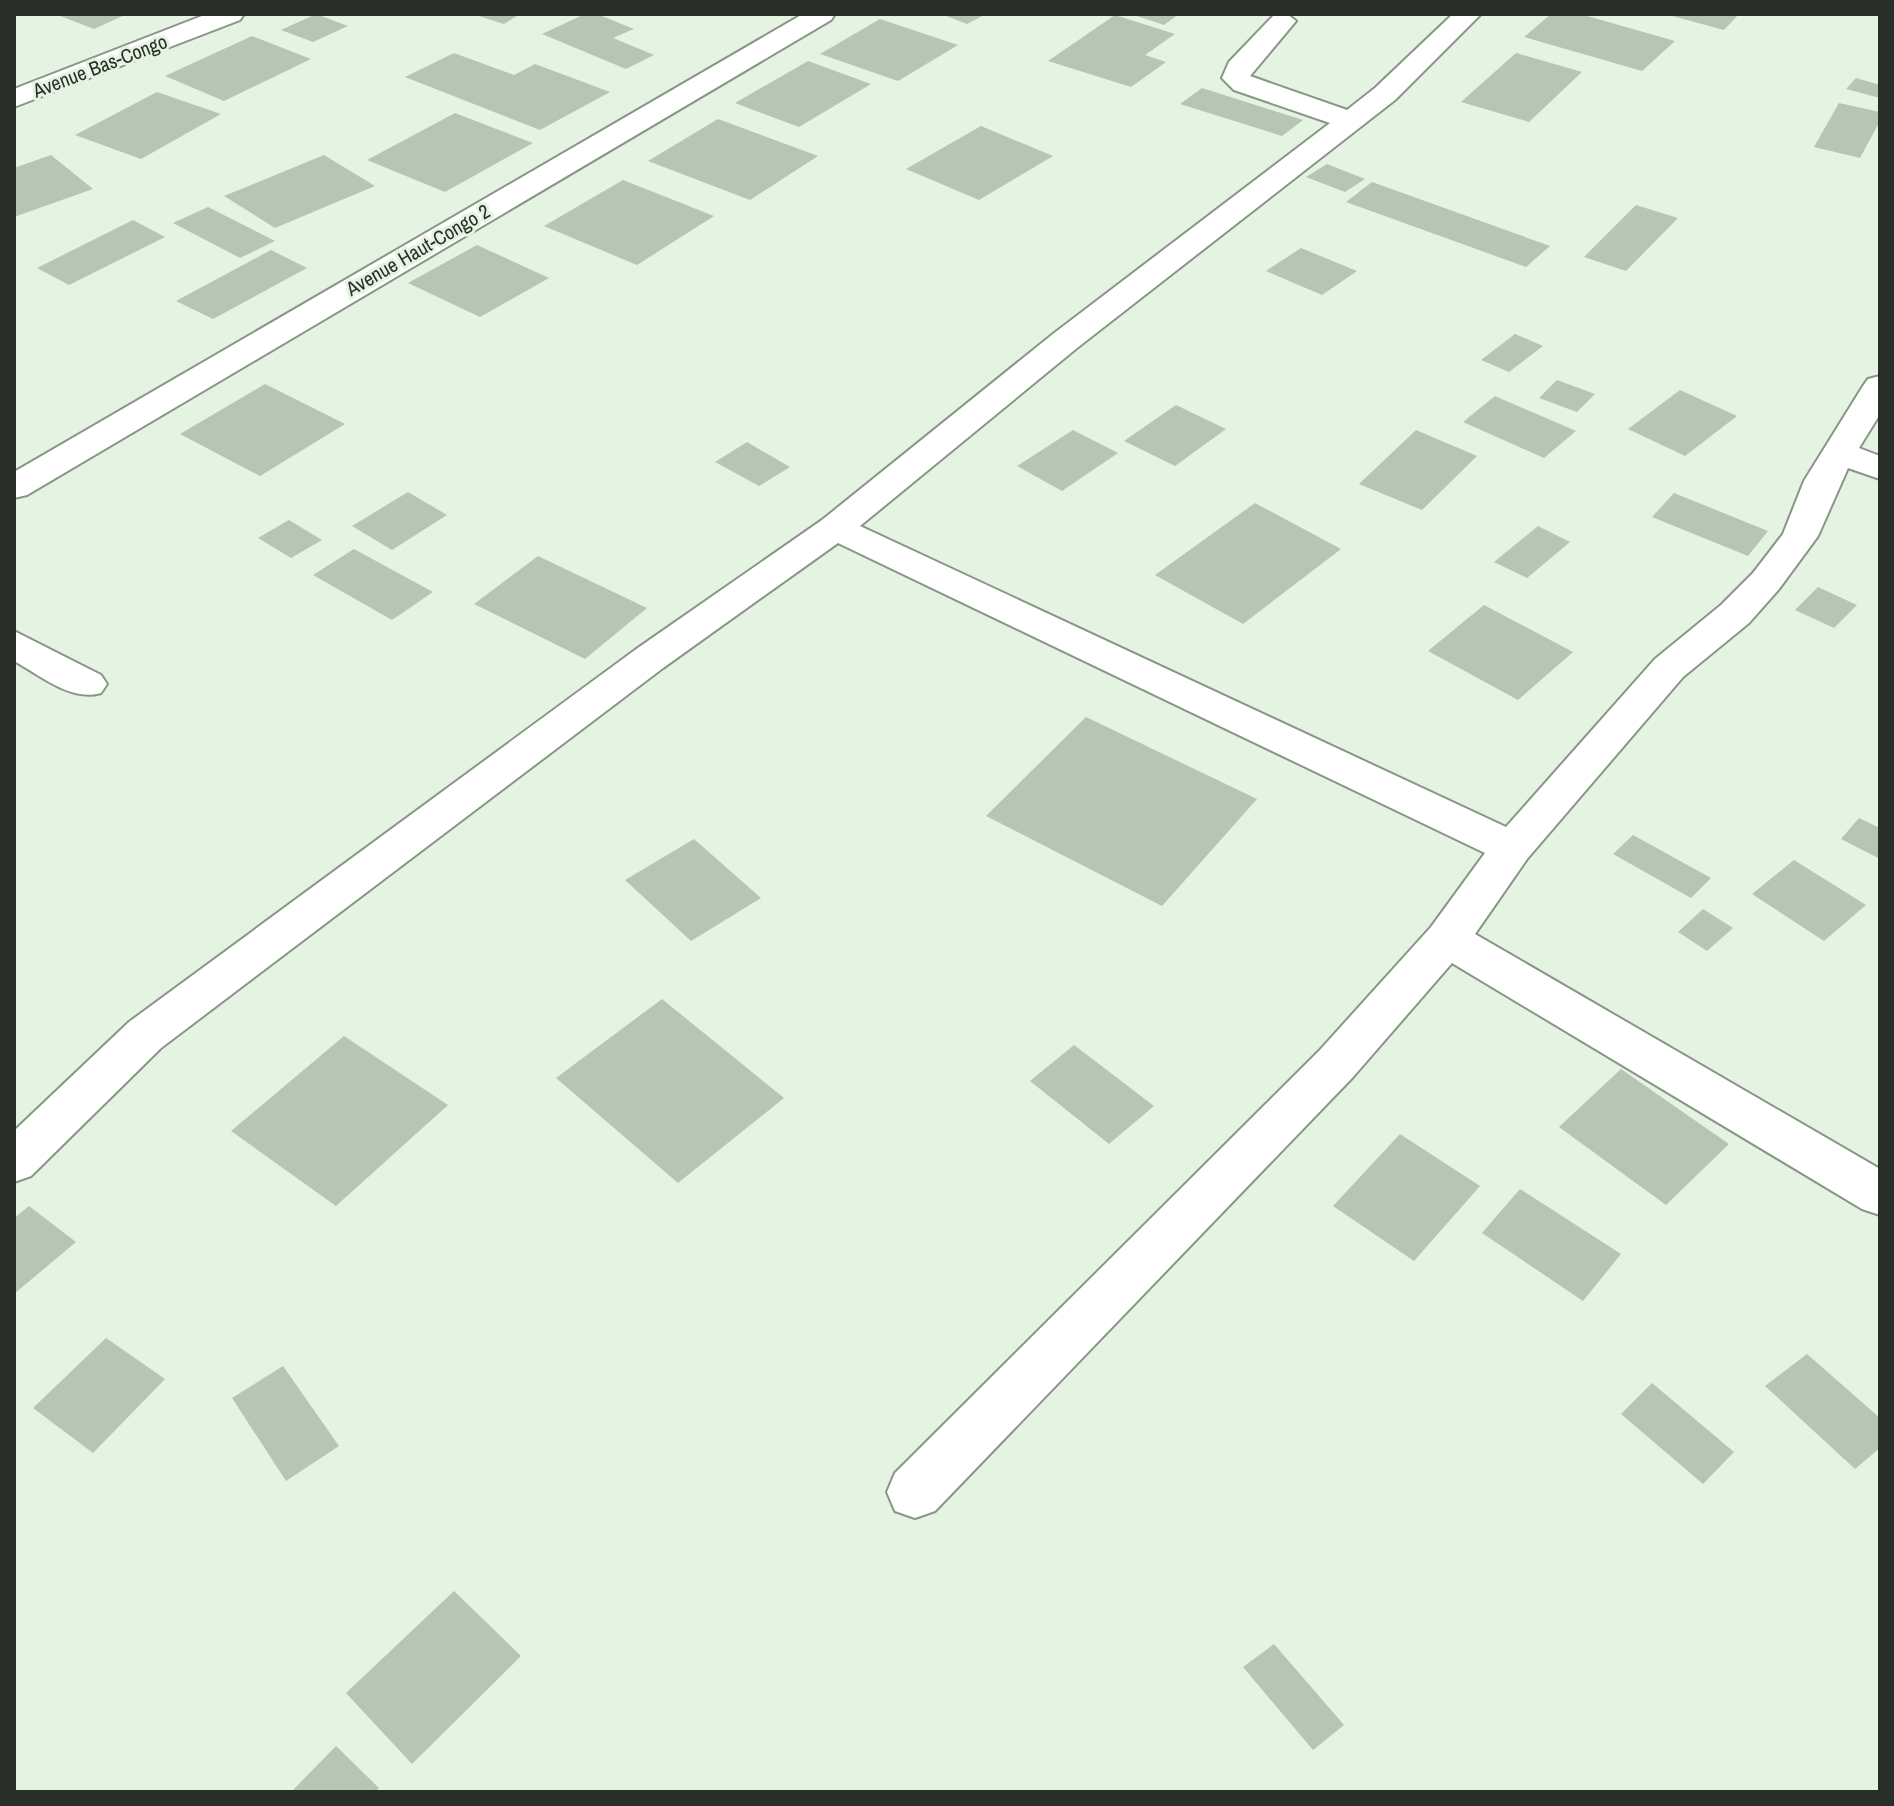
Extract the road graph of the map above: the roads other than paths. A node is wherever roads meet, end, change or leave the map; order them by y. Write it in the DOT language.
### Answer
graph roads {
  1 [pos="231,14"];
  2 [pos="822,14"];
  3 [pos="1468,14"];
  4 [pos="1283,21"];
  5 [pos="14,99"];
  6 [pos="1351,121"];
  7 [pos="1880,386"];
  8 [pos="1839,453"];
  9 [pos="1880,468"];
  10 [pos="14,487"];
  11 [pos="835,528"];
  12 [pos="14,644"];
  13 [pos="87,684"];
  14 [pos="1512,848"];
  15 [pos="1447,939"];
  16 [pos="14,1162"];
  17 [pos="1880,1194"];
  18 [pos="915,1492"];
  1 -- 5 [label="street, Avenue Bas-Congo"];
  2 -- 10 [label="street, Avenue Haut-Congo 2"];
  3 -- 6 [label="street"];
  4 -- 6 [label="street"];
  6 -- 11 [label="street"];
  7 -- 8 [label="street"];
  8 -- 9 [label="street"];
  8 -- 14 [label="street"];
  11 -- 14 [label="street"];
  11 -- 16 [label="street"];
  12 -- 13 [label="street"];
  14 -- 15 [label="street"];
  15 -- 17 [label="street"];
  15 -- 18 [label="street"];
}
